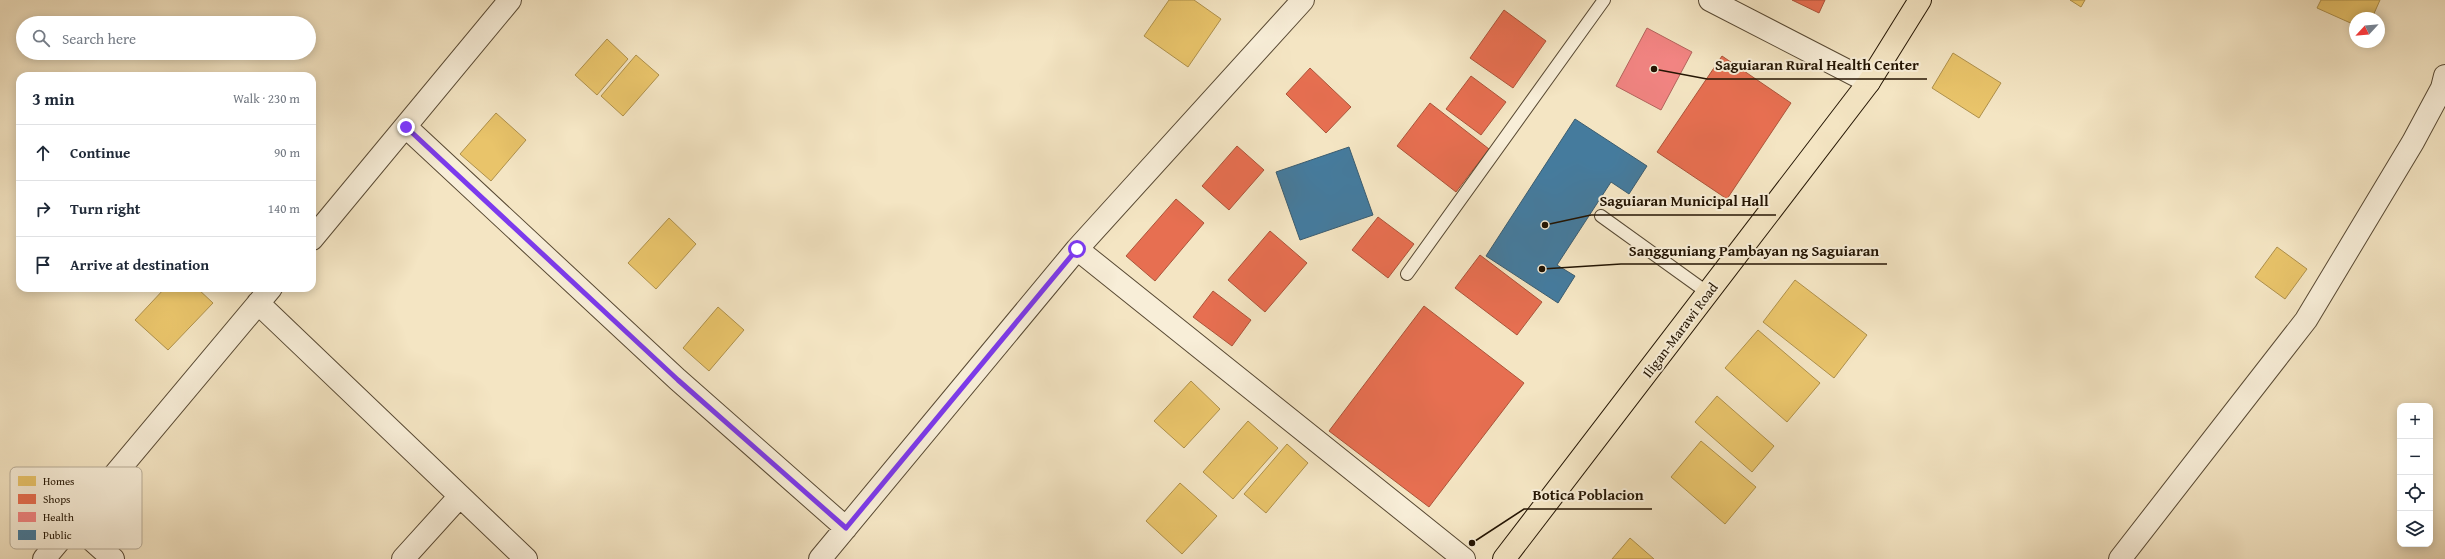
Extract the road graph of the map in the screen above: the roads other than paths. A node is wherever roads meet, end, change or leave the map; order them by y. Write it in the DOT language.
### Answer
graph roads {
  1 [pos="510,0"];
  2 [pos="1303,0"];
  3 [pos="1604,0"];
  4 [pos="1710,0"];
  5 [pos="1920,0"];
  6 [pos="2445,76"];
  7 [pos="1869,82"];
  8 [pos="406,127"];
  9 [pos="1601,216"];
  10 [pos="316,234"];
  11 [pos="1077,249"];
  12 [pos="1407,274"];
  13 [pos="1708,293"];
  14 [pos="264,296"];
  15 [pos="121,467"];
  16 [pos="460,496"];
  17 [pos="846,528"];
  18 [pos="52,549"];
  19 [pos="102,549"];
  20 [pos="44,559"];
  21 [pos="113,559"];
  22 [pos="403,559"];
  23 [pos="526,559"];
  24 [pos="820,559"];
  25 [pos="1464,559"];
  26 [pos="1504,559"];
  27 [pos="2120,559"];
  1 -- 8 [label="street"];
  2 -- 11 [label="street"];
  3 -- 12 [label="lane"];
  4 -- 7 [label="street"];
  5 -- 7 [label="highway, Iligan-Marawi Road"];
  6 -- 27 [label="street"];
  7 -- 13 [label="highway, Iligan-Marawi Road"];
  8 -- 10 [label="street"];
  8 -- 17 [label="street"];
  9 -- 13 [label="lane"];
  11 -- 17 [label="street"];
  11 -- 25 [label="street"];
  13 -- 26 [label="highway, Iligan-Marawi Road"];
  14 -- 15 [label="street"];
  14 -- 16 [label="street"];
  16 -- 22 [label="street"];
  16 -- 23 [label="street"];
  17 -- 24 [label="street"];
  18 -- 20 [label="street"];
  19 -- 21 [label="street"];
}
